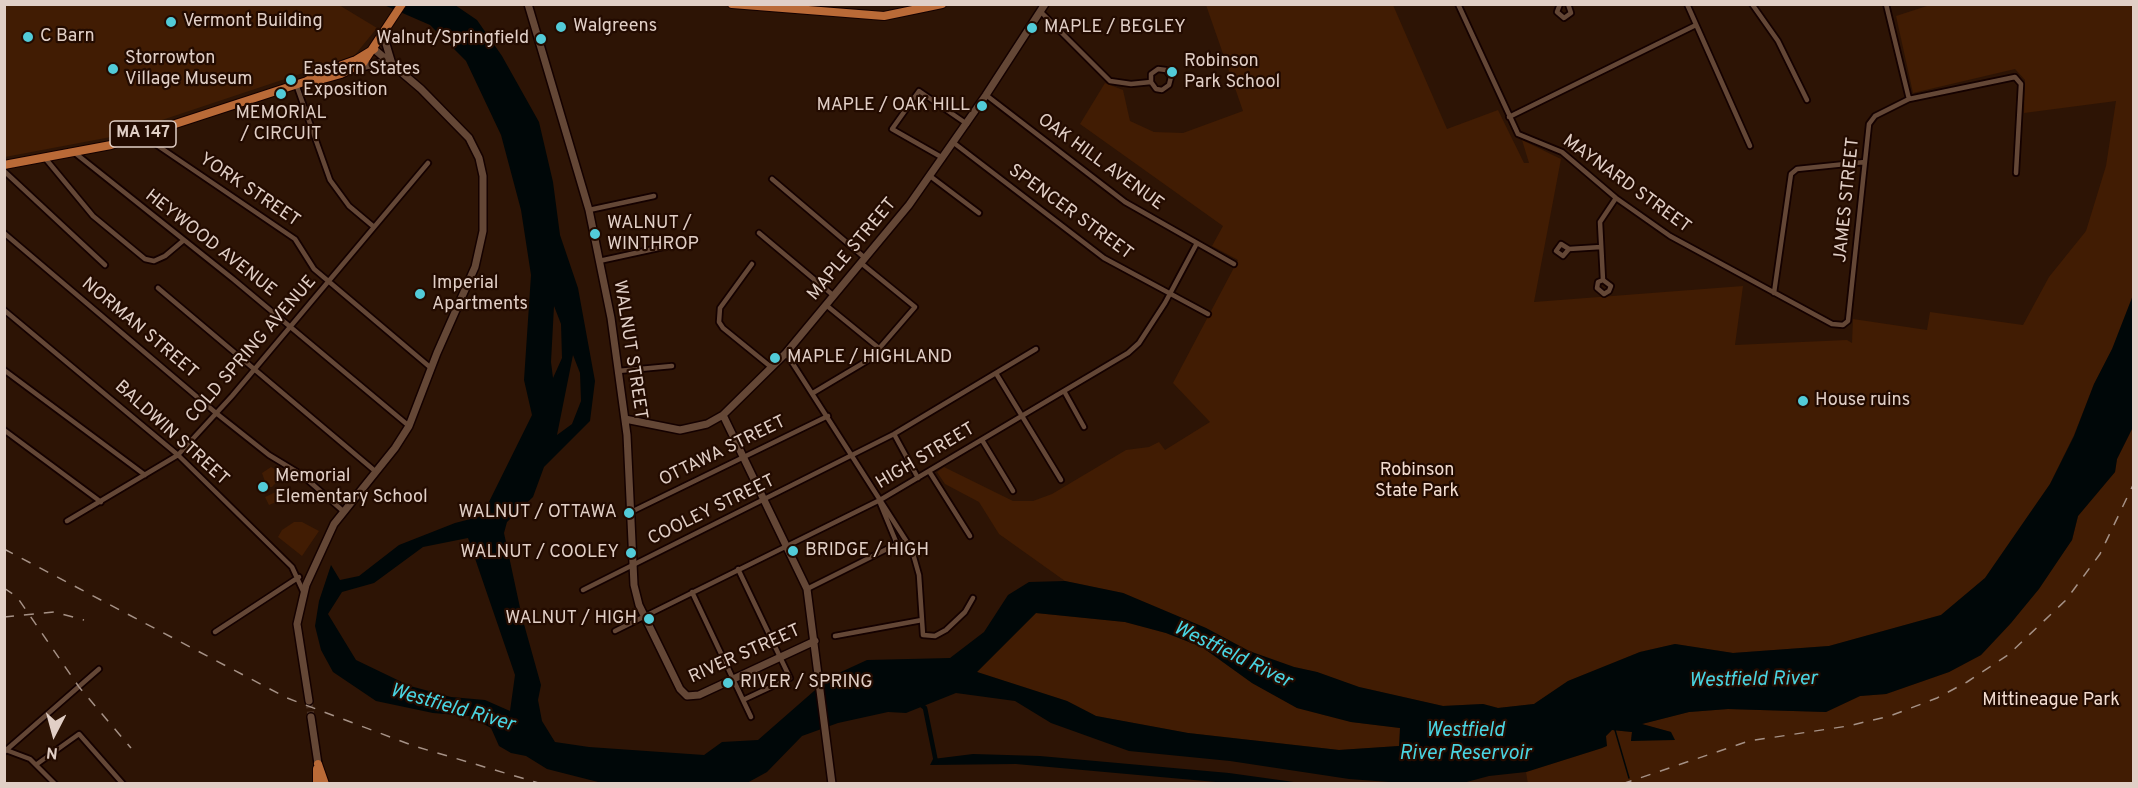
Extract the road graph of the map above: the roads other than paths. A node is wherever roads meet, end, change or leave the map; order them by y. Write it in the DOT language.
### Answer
graph roads {
  1 [pos="402,4"];
  2 [pos="528,4"];
  3 [pos="732,4"];
  4 [pos="942,4"];
  5 [pos="1045,4"];
  6 [pos="1458,4"];
  7 [pos="1560,4"];
  8 [pos="1568,4"];
  9 [pos="1687,4"];
  10 [pos="1752,4"];
  11 [pos="1886,4"];
  12 [pos="807,8"];
  13 [pos="1041,12"];
  14 [pos="1696,25"];
  15 [pos="387,29"];
  16 [pos="374,49"];
  17 [pos="393,65"];
  18 [pos="346,72"];
  19 [pos="307,81"];
  20 [pos="1150,82"];
  21 [pos="296,84"];
  22 [pos="986,95"];
  23 [pos="1909,99"];
  24 [pos="1807,100"];
  25 [pos="1509,117"];
  26 [pos="967,123"];
  27 [pos="141,135"];
  28 [pos="954,143"];
  29 [pos="1750,146"];
  30 [pos="75,153"];
  31 [pos="45,158"];
  32 [pos="943,158"];
  33 [pos="1865,162"];
  34 [pos="428,163"];
  35 [pos="4,165"];
  36 [pos="4,171"];
  37 [pos="2016,173"];
  38 [pos="930,176"];
  39 [pos="772,179"];
  40 [pos="654,196"];
  41 [pos="1616,198"];
  42 [pos="589,210"];
  43 [pos="979,213"];
  44 [pos="374,227"];
  45 [pos="4,233"];
  46 [pos="759,233"];
  47 [pos="184,240"];
  48 [pos="1197,243"];
  49 [pos="677,244"];
  50 [pos="1601,247"];
  51 [pos="1569,249"];
  52 [pos="599,261"];
  53 [pos="863,261"];
  54 [pos="752,264"];
  55 [pos="1234,264"];
  56 [pos="105,265"];
  57 [pos="1604,280"];
  58 [pos="328,282"];
  59 [pos="158,288"];
  60 [pos="1774,293"];
  61 [pos="1170,294"];
  62 [pos="834,296"];
  63 [pos="826,305"];
  64 [pos="4,310"];
  65 [pos="1208,314"];
  66 [pos="1843,324"];
  67 [pos="291,326"];
  68 [pos="880,349"];
  69 [pos="1036,349"];
  70 [pos="786,353"];
  71 [pos="672,366"];
  72 [pos="771,367"];
  73 [pos="431,368"];
  74 [pos="4,370"];
  75 [pos="254,370"];
  76 [pos="618,371"];
  77 [pos="997,375"];
  78 [pos="1064,391"];
  79 [pos="813,393"];
  80 [pos="216,413"];
  81 [pos="723,415"];
  82 [pos="828,416"];
  83 [pos="1022,416"];
  84 [pos="625,419"];
  85 [pos="409,426"];
  86 [pos="1084,427"];
  87 [pos="4,430"];
  88 [pos="894,434"];
  89 [pos="982,440"];
  90 [pos="178,455"];
  91 [pos="853,455"];
  92 [pos="744,457"];
  93 [pos="375,471"];
  94 [pos="929,471"];
  95 [pos="145,475"];
  96 [pos="918,478"];
  97 [pos="1061,480"];
  98 [pos="1012,491"];
  99 [pos="765,500"];
  100 [pos="880,500"];
  101 [pos="101,502"];
  102 [pos="343,511"];
  103 [pos="630,512"];
  104 [pos="68,521"];
  105 [pos="970,537"];
  106 [pos="787,546"];
  107 [pos="633,565"];
  108 [pos="738,569"];
  109 [pos="299,578"];
  110 [pos="807,589"];
  111 [pos="583,590"];
  112 [pos="303,591"];
  113 [pos="692,592"];
  114 [pos="973,598"];
  115 [pos="645,616"];
  116 [pos="922,620"];
  117 [pos="615,631"];
  118 [pos="215,632"];
  119 [pos="835,636"];
  120 [pos="815,641"];
  121 [pos="781,656"];
  122 [pos="99,669"];
  123 [pos="733,679"];
  124 [pos="687,696"];
  125 [pos="743,700"];
  126 [pos="309,701"];
  127 [pos="311,717"];
  128 [pos="751,717"];
  129 [pos="5,751"];
  130 [pos="37,764"];
  131 [pos="318,764"];
  132 [pos="55,783"];
  133 [pos="123,783"];
  134 [pos="321,783"];
  135 [pos="832,783"];
  1 -- 15 [label="main road, MA 147"];
  2 -- 42 [label="main road, WALNUT STREET"];
  3 -- 12 [label="main road"];
  4 -- 12 [label="main road"];
  5 -- 13 [label="main road, MAPLE STREET"];
  6 -- 25 [label="street, MAYNARD STREET"];
  7 -- 8 [label="street"];
  9 -- 14 [label="street"];
  10 -- 24 [label="street"];
  11 -- 23 [label="street"];
  13 -- 20 [label="street"];
  13 -- 22 [label="main road, MAPLE STREET"];
  14 -- 25 [label="street"];
  14 -- 29 [label="street"];
  15 -- 16 [label="main road, MA 147"];
  15 -- 17 [label="main road"];
  16 -- 17 [label="main road"];
  16 -- 18 [label="main road, MA 147"];
  16 -- 19 [label="main road, MA 147"];
  17 -- 18 [label="main road"];
  17 -- 73 [label="main road"];
  18 -- 19 [label="main road, MA 147"];
  19 -- 21 [label="main road, MA 147"];
  20 -- 20 [label="street"];
  21 -- 27 [label="main road, MA 147"];
  21 -- 44 [label="street"];
  22 -- 26 [label="main road, MAPLE STREET"];
  22 -- 48 [label="street, OAK HILL AVENUE"];
  23 -- 33 [label="street, JAMES STREET"];
  23 -- 37 [label="street, JAMES STREET"];
  25 -- 41 [label="street, MAYNARD STREET"];
  26 -- 28 [label="main road, MAPLE STREET"];
  26 -- 32 [label="street"];
  27 -- 30 [label="main road, MA 147"];
  27 -- 58 [label="street, YORK STREET"];
  28 -- 32 [label="main road, MAPLE STREET"];
  28 -- 61 [label="street, SPENCER STREET"];
  30 -- 31 [label="main road, MA 147"];
  30 -- 47 [label="street, HEYWOOD AVENUE"];
  31 -- 35 [label="main road, MA 147"];
  31 -- 47 [label="street"];
  32 -- 38 [label="main road, MAPLE STREET"];
  33 -- 60 [label="street"];
  33 -- 66 [label="street, JAMES STREET"];
  34 -- 44 [label="street, COLD SPRING AVENUE"];
  36 -- 56 [label="street"];
  38 -- 43 [label="street"];
  38 -- 53 [label="main road, MAPLE STREET"];
  39 -- 53 [label="street"];
  40 -- 42 [label="street"];
  41 -- 50 [label="street"];
  41 -- 60 [label="street, MAYNARD STREET"];
  42 -- 52 [label="main road, WALNUT STREET"];
  44 -- 58 [label="street, COLD SPRING AVENUE"];
  45 -- 80 [label="street, NORMAN STREET"];
  46 -- 62 [label="street"];
  47 -- 67 [label="street, HEYWOOD AVENUE"];
  48 -- 55 [label="street, OAK HILL AVENUE"];
  48 -- 61 [label="street, HIGH STREET"];
  49 -- 52 [label="street"];
  50 -- 51 [label="street"];
  50 -- 57 [label="street"];
  52 -- 76 [label="main road, WALNUT STREET"];
  53 -- 62 [label="main road, MAPLE STREET"];
  53 -- 68 [label="street"];
  54 -- 72 [label="street"];
  58 -- 67 [label="street, COLD SPRING AVENUE"];
  58 -- 73 [label="street, YORK STREET"];
  59 -- 75 [label="street"];
  60 -- 66 [label="street, MAYNARD STREET"];
  61 -- 65 [label="street, SPENCER STREET"];
  61 -- 78 [label="street, HIGH STREET"];
  62 -- 63 [label="main road, MAPLE STREET"];
  63 -- 68 [label="street"];
  63 -- 70 [label="main road, MAPLE STREET"];
  64 -- 90 [label="street, BALDWIN STREET"];
  67 -- 75 [label="street, COLD SPRING AVENUE"];
  67 -- 85 [label="street, HEYWOOD AVENUE"];
  68 -- 79 [label="street"];
  69 -- 77 [label="street, COOLEY STREET"];
  70 -- 72 [label="main road, MAPLE STREET"];
  70 -- 79 [label="street"];
  71 -- 76 [label="street"];
  72 -- 81 [label="main road, MAPLE STREET"];
  73 -- 85 [label="main road"];
  74 -- 95 [label="street"];
  75 -- 80 [label="street, COLD SPRING AVENUE"];
  75 -- 93 [label="street"];
  76 -- 84 [label="main road, WALNUT STREET"];
  77 -- 83 [label="street"];
  77 -- 88 [label="street, COOLEY STREET"];
  78 -- 83 [label="street, HIGH STREET"];
  78 -- 86 [label="street"];
  79 -- 82 [label="street"];
  80 -- 90 [label="street, COLD SPRING AVENUE"];
  80 -- 102 [label="street, NORMAN STREET"];
  81 -- 84 [label="main road, MAPLE STREET"];
  81 -- 92 [label="main road"];
  82 -- 91 [label="street"];
  82 -- 92 [label="street, OTTAWA STREET"];
  83 -- 89 [label="street, HIGH STREET"];
  83 -- 97 [label="street"];
  84 -- 103 [label="main road, WALNUT STREET"];
  85 -- 93 [label="main road"];
  87 -- 101 [label="street"];
  88 -- 91 [label="street, COOLEY STREET"];
  88 -- 96 [label="street"];
  89 -- 94 [label="street, HIGH STREET"];
  89 -- 98 [label="street"];
  90 -- 95 [label="street, COLD SPRING AVENUE"];
  90 -- 109 [label="street, BALDWIN STREET"];
  91 -- 99 [label="street, COOLEY STREET"];
  91 -- 100 [label="street"];
  92 -- 99 [label="main road"];
  92 -- 103 [label="street, OTTAWA STREET"];
  93 -- 102 [label="main road"];
  94 -- 96 [label="street, HIGH STREET"];
  94 -- 105 [label="street"];
  95 -- 101 [label="street, COLD SPRING AVENUE"];
  96 -- 100 [label="street, HIGH STREET"];
  99 -- 106 [label="main road"];
  99 -- 107 [label="street, COOLEY STREET"];
  100 -- 106 [label="street, HIGH STREET"];
  100 -- 110 [label="street"];
  100 -- 116 [label="street"];
  101 -- 104 [label="street, COLD SPRING AVENUE"];
  102 -- 112 [label="main road"];
  103 -- 107 [label="main road, WALNUT STREET"];
  106 -- 108 [label="street, HIGH STREET"];
  106 -- 110 [label="main road"];
  107 -- 111 [label="street, COOLEY STREET"];
  107 -- 115 [label="main road, WALNUT STREET"];
  108 -- 113 [label="street, HIGH STREET"];
  108 -- 121 [label="street"];
  109 -- 112 [label="street, BALDWIN STREET"];
  109 -- 118 [label="street"];
  110 -- 120 [label="main road"];
  112 -- 126 [label="main road"];
  113 -- 115 [label="street, HIGH STREET"];
  113 -- 123 [label="street"];
  114 -- 116 [label="street"];
  115 -- 117 [label="street, HIGH STREET"];
  115 -- 124 [label="main road, WALNUT STREET"];
  116 -- 119 [label="street"];
  120 -- 121 [label="main road, RIVER STREET"];
  120 -- 135 [label="main road"];
  121 -- 123 [label="main road, RIVER STREET"];
  121 -- 125 [label="street"];
  122 -- 129 [label="street"];
  123 -- 124 [label="main road, RIVER STREET"];
  123 -- 125 [label="street"];
  125 -- 128 [label="street"];
  127 -- 131 [label="main road"];
  129 -- 130 [label="street"];
  130 -- 132 [label="street"];
  130 -- 133 [label="street"];
  131 -- 134 [label="main road"];
}
